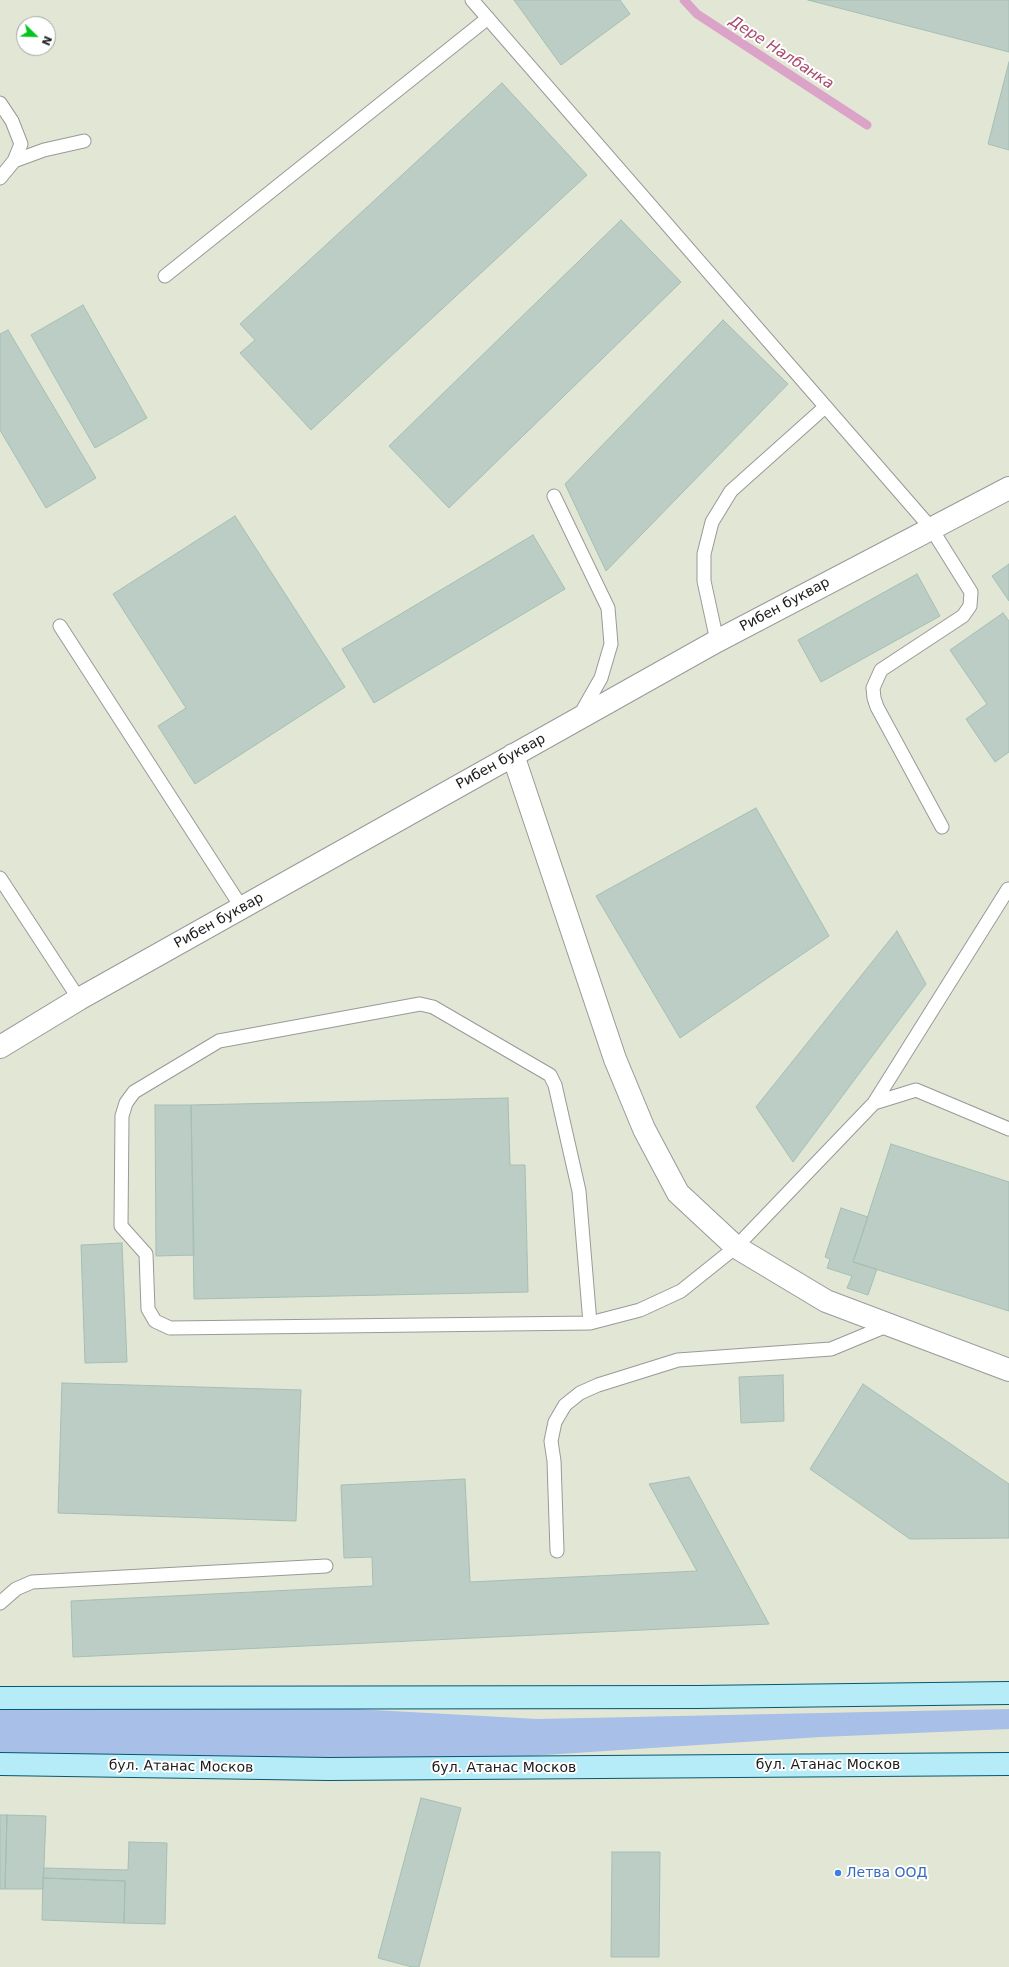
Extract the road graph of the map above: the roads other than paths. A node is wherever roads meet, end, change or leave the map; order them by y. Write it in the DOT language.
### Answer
graph roads {
  1 [pos="472,0"];
  2 [pos="488,18"];
  3 [pos="0,103"];
  4 [pos="84,141"];
  5 [pos="14,161"];
  6 [pos="0,178"];
  7 [pos="165,276"];
  8 [pos="825,407"];
  9 [pos="1009,488"];
  10 [pos="554,496"];
  11 [pos="931,528"];
  12 [pos="60,626"];
  13 [pos="717,641"];
  14 [pos="577,720"];
  15 [pos="513,755"];
  16 [pos="942,827"];
  17 [pos="0,878"];
  18 [pos="1008,889"];
  19 [pos="242,908"];
  20 [pos="79,999"];
  21 [pos="0,1048"];
  22 [pos="874,1103"];
  23 [pos="1009,1129"];
  24 [pos="736,1247"];
  25 [pos="590,1323"];
  26 [pos="889,1325"];
  27 [pos="1009,1370"];
  28 [pos="557,1551"];
  29 [pos="326,1566"];
  30 [pos="0,1603"];
  31 [pos="1009,1693"];
  32 [pos="0,1698"];
  33 [pos="0,1764"];
  34 [pos="1009,1764"];
  1 -- 2 [label="lane"];
  2 -- 7 [label="lane"];
  2 -- 8 [label="lane"];
  3 -- 5 [label="lane"];
  4 -- 5 [label="lane"];
  5 -- 6 [label="lane"];
  8 -- 11 [label="lane"];
  8 -- 13 [label="lane"];
  9 -- 11 [label="street, Рибен буквар"];
  10 -- 14 [label="lane"];
  11 -- 13 [label="street, Рибен буквар"];
  11 -- 16 [label="lane"];
  12 -- 19 [label="lane"];
  13 -- 14 [label="street, Рибен буквар"];
  14 -- 15 [label="street, Рибен буквар"];
  15 -- 19 [label="street, Рибен буквар"];
  15 -- 24 [label="street"];
  17 -- 20 [label="lane"];
  18 -- 22 [label="lane"];
  19 -- 20 [label="street, Рибен буквар"];
  20 -- 21 [label="street, Рибен буквар"];
  22 -- 23 [label="lane"];
  22 -- 24 [label="lane"];
  24 -- 25 [label="lane"];
  24 -- 26 [label="street"];
  25 -- 25 [label="lane"];
  26 -- 27 [label="street"];
  26 -- 28 [label="lane"];
  29 -- 30 [label="lane"];
  31 -- 32 [label="main road"];
  33 -- 34 [label="main road, бул. Атанас Москов"];
}
